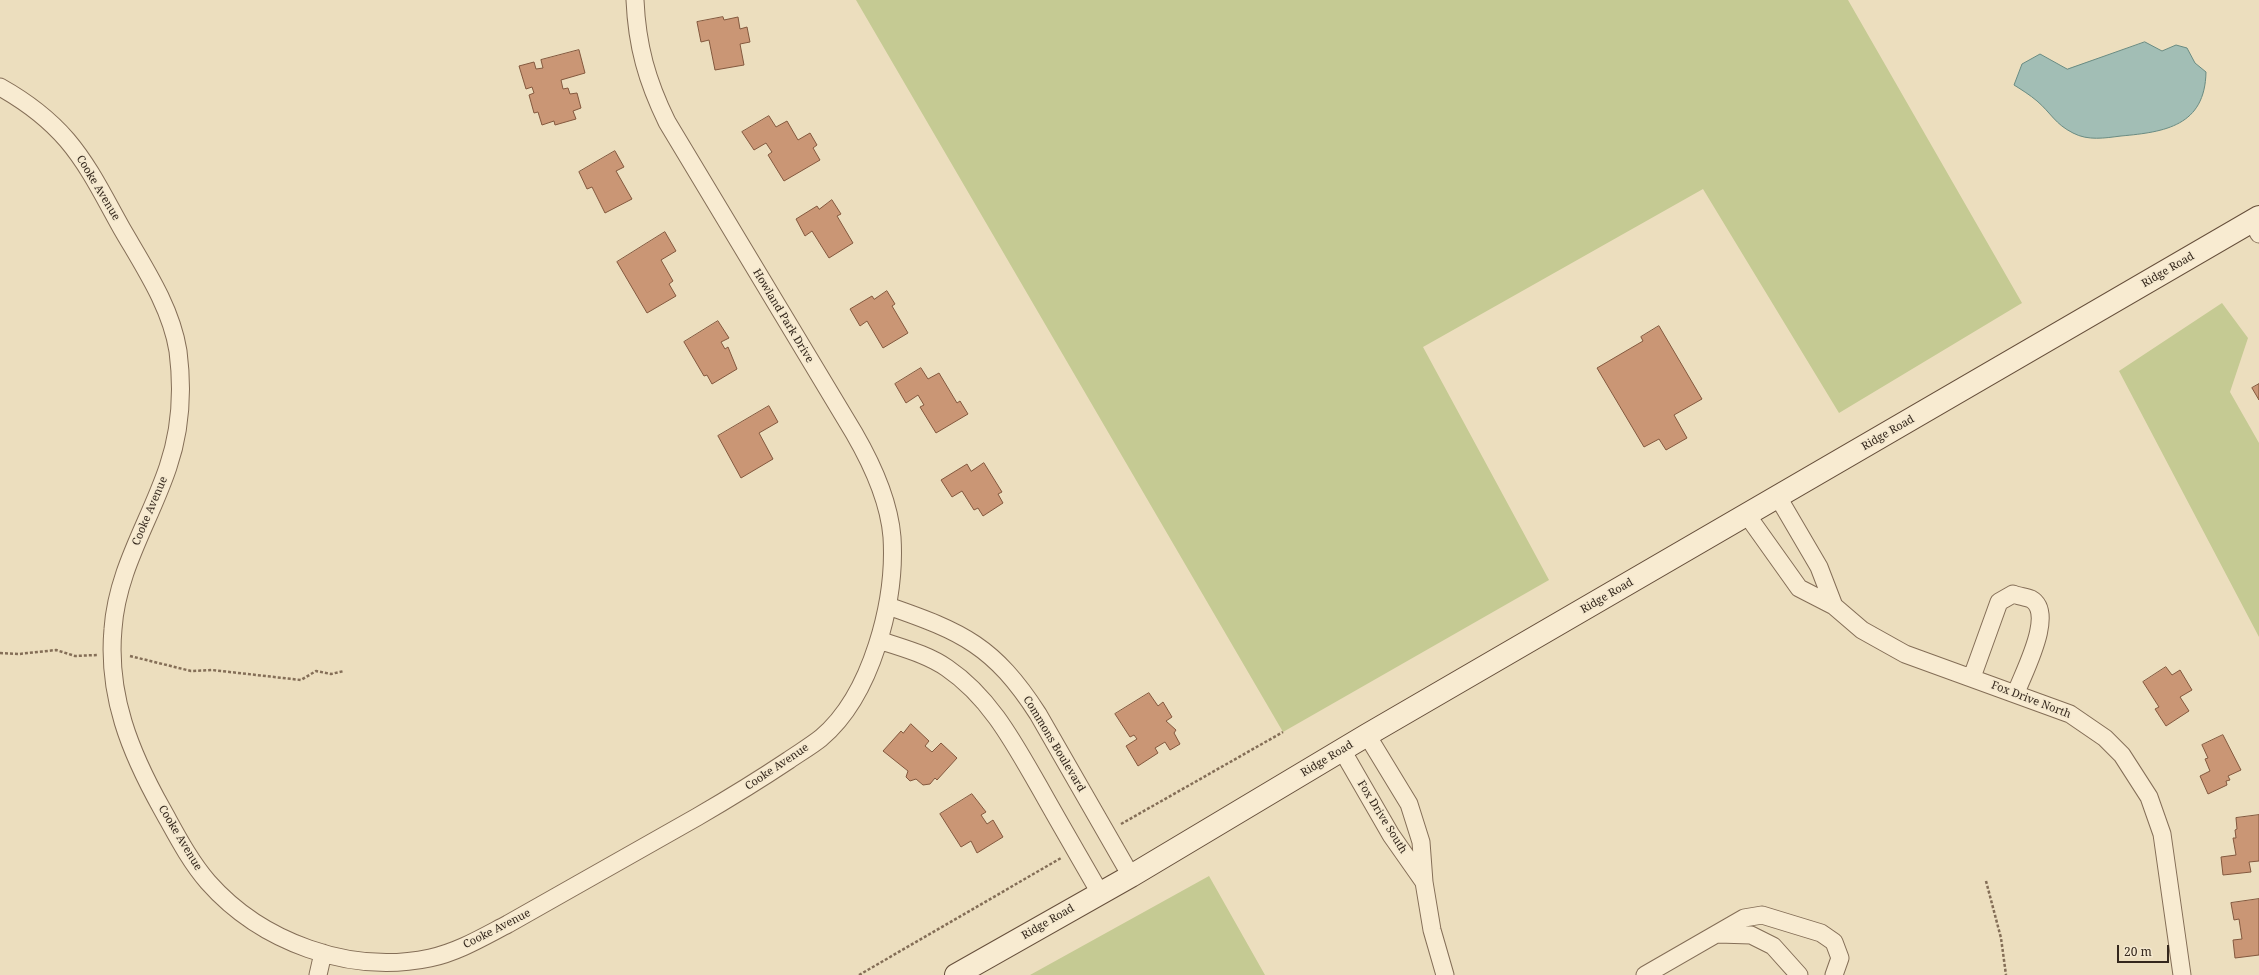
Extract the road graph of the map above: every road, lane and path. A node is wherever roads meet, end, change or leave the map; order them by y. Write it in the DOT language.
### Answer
graph roads {
  1 [pos="635,0"];
  2 [pos="0,87"];
  3 [pos="2257,224"];
  4 [pos="1778,497"];
  5 [pos="1747,515"];
  6 [pos="888,606"];
  7 [pos="1834,606"];
  8 [pos="879,640"];
  9 [pos="0,653"];
  10 [pos="112,656"];
  11 [pos="344,671"];
  12 [pos="1972,677"];
  13 [pos="2016,693"];
  14 [pos="1367,735"];
  15 [pos="1342,750"];
  16 [pos="1131,876"];
  17 [pos="1986,881"];
  18 [pos="1424,882"];
  19 [pos="1100,893"];
  20 [pos="1718,934"];
  21 [pos="323,952"];
  22 [pos="318,975"];
  23 [pos="956,975"];
  24 [pos="1445,975"];
  25 [pos="1646,975"];
  26 [pos="1799,975"];
  27 [pos="1834,975"];
  28 [pos="2006,975"];
  29 [pos="2182,975"];
  1 -- 6 [label="street, Howland Park Drive"];
  2 -- 10 [label="street, Cooke Avenue"];
  3 -- 4 [label="street, Ridge Road"];
  4 -- 5 [label="street, Ridge Road"];
  4 -- 7 [label="street, Fox Drive North"];
  5 -- 7 [label="street, Fox Drive North"];
  5 -- 14 [label="street, Ridge Road"];
  6 -- 8 [label="street, Howland Park Drive"];
  6 -- 16 [label="street, Commons Boulevard"];
  7 -- 12 [label="street, Fox Drive North"];
  8 -- 19 [label="street"];
  8 -- 21 [label="street, Cooke Avenue"];
  9 -- 10 [label="path"];
  10 -- 11 [label="path"];
  10 -- 21 [label="street, Cooke Avenue"];
  12 -- 13 [label="street, Fox Drive North"];
  12 -- 13 [label="street"];
  13 -- 29 [label="street, Fox Drive North"];
  14 -- 15 [label="street, Ridge Road"];
  14 -- 18 [label="street, Fox Drive South"];
  15 -- 16 [label="street, Ridge Road"];
  15 -- 18 [label="street, Fox Drive South"];
  16 -- 19 [label="street, Ridge Road"];
  17 -- 28 [label="path"];
  18 -- 24 [label="street, Fox Drive South"];
  19 -- 23 [label="street, Ridge Road"];
  20 -- 25 [label="street"];
  20 -- 26 [label="street"];
  20 -- 27 [label="street"];
  21 -- 22 [label="street"];
}
